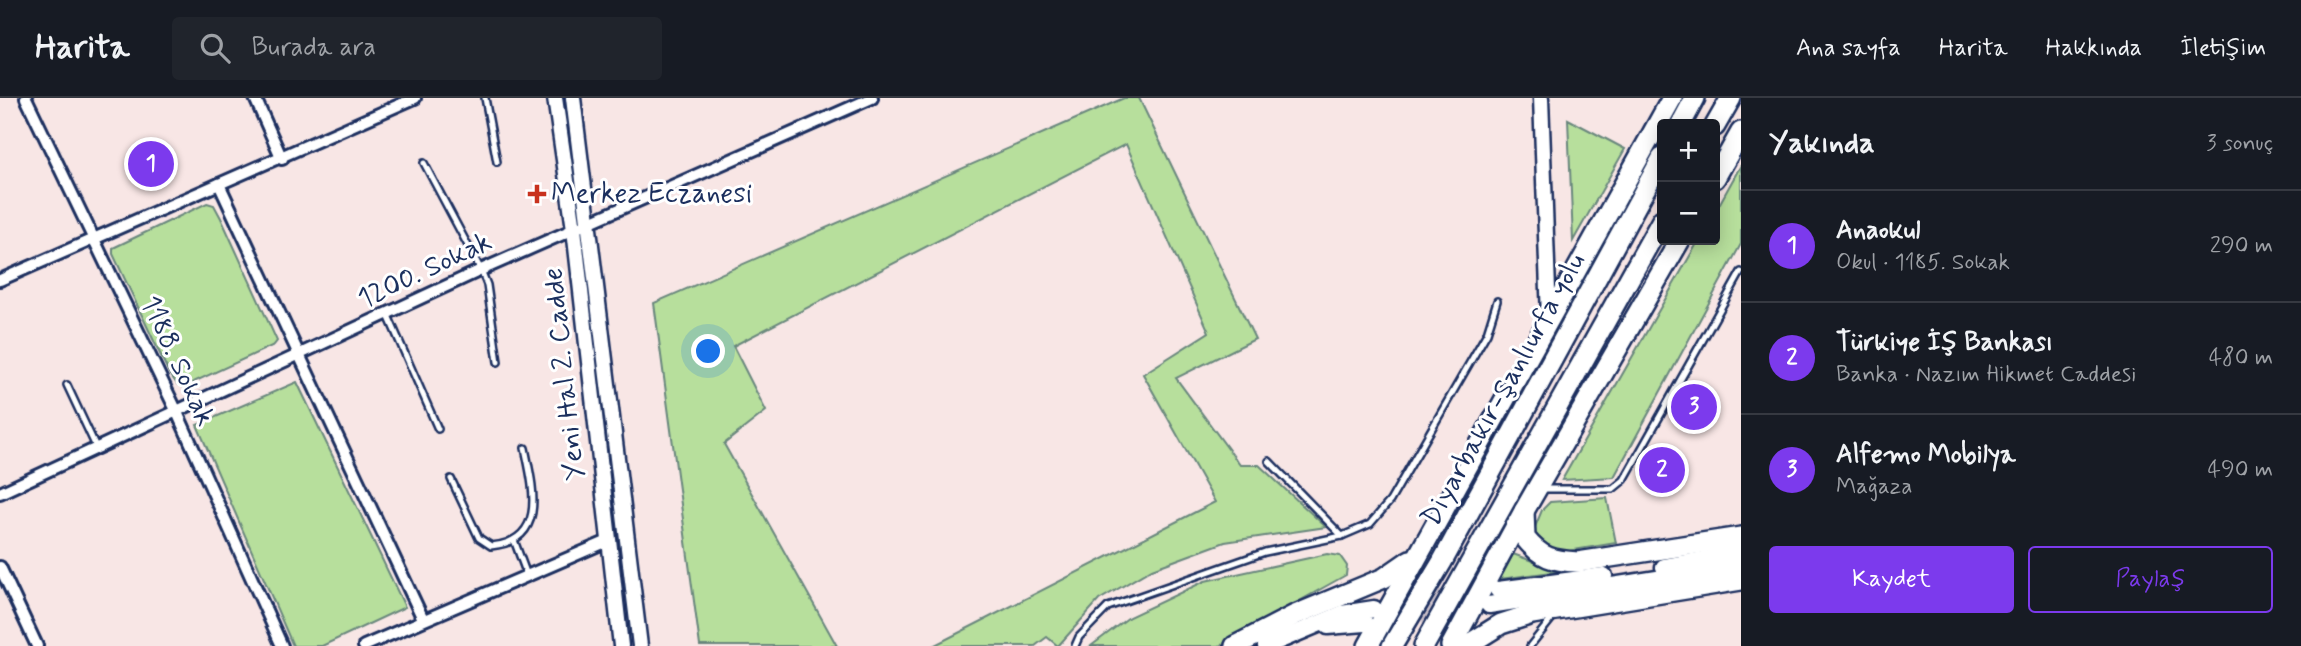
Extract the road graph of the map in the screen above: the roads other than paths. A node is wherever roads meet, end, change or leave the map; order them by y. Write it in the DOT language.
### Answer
graph roads {
  1 [pos="26,98"];
  2 [pos="255,98"];
  3 [pos="415,98"];
  4 [pos="485,98"];
  5 [pos="555,98"];
  6 [pos="573,98"];
  7 [pos="1541,98"];
  8 [pos="1672,98"];
  9 [pos="1695,98"];
  10 [pos="1731,98"];
  11 [pos="868,99"];
  12 [pos="1684,119"];
  13 [pos="1719,119"];
  14 [pos="1741,132"];
  15 [pos="282,159"];
  16 [pos="497,162"];
  17 [pos="424,163"];
  18 [pos="1657,167"];
  19 [pos="1720,169"];
  20 [pos="219,184"];
  21 [pos="590,221"];
  22 [pos="574,229"];
  23 [pos="1657,229"];
  24 [pos="94,237"];
  25 [pos="1677,245"];
  26 [pos="481,270"];
  27 [pos="1741,272"];
  28 [pos="0,280"];
  29 [pos="1497,301"];
  30 [pos="387,313"];
  31 [pos="1549,318"];
  32 [pos="298,356"];
  33 [pos="498,362"];
  34 [pos="67,386"];
  35 [pos="176,410"];
  36 [pos="438,429"];
  37 [pos="525,448"];
  38 [pos="97,449"];
  39 [pos="1269,461"];
  40 [pos="451,479"];
  41 [pos="1537,489"];
  42 [pos="0,493"];
  43 [pos="1524,511"];
  44 [pos="1342,536"];
  45 [pos="1741,537"];
  46 [pos="514,540"];
  47 [pos="608,541"];
  48 [pos="1741,553"];
  49 [pos="1416,555"];
  50 [pos="1741,566"];
  51 [pos="0,567"];
  52 [pos="527,575"];
  53 [pos="1741,580"];
  54 [pos="1498,590"];
  55 [pos="1489,606"];
  56 [pos="1374,609"];
  57 [pos="1558,611"];
  58 [pos="423,619"];
  59 [pos="1365,623"];
  60 [pos="37,646"];
  61 [pos="282,646"];
  62 [pos="364,646"];
  63 [pos="621,646"];
  64 [pos="640,646"];
  65 [pos="1075,646"];
  66 [pos="1236,646"];
  67 [pos="1266,646"];
  68 [pos="1285,646"];
  69 [pos="1368,646"];
  70 [pos="1392,646"];
  71 [pos="1423,646"];
  72 [pos="1451,646"];
  73 [pos="1466,646"];
  74 [pos="1530,646"];
  1 -- 24 [label="street, 1188. Sokak"];
  2 -- 15 [label="street"];
  3 -- 15 [label="street"];
  4 -- 16 [label="lane"];
  5 -- 22 [label="street, Yeni Hal 2. Cadde"];
  6 -- 21 [label="street"];
  7 -- 31 [label="street"];
  8 -- 31 [label="highway"];
  9 -- 12 [label="highway"];
  10 -- 13 [label="highway"];
  11 -- 21 [label="street, 1200. Sokak"];
  14 -- 19 [label="highway"];
  15 -- 20 [label="street"];
  17 -- 26 [label="lane"];
  18 -- 70 [label="highway, Diyarbakır-Şanlıurfa yolu"];
  20 -- 24 [label="street"];
  20 -- 32 [label="street"];
  21 -- 22 [label="street, 1200. Sokak"];
  21 -- 64 [label="street"];
  22 -- 26 [label="street, 1200. Sokak"];
  22 -- 47 [label="street, Yeni Hal 2. Cadde"];
  23 -- 71 [label="highway, Diyarbakır-Şanlıurfa yolu"];
  24 -- 28 [label="street"];
  24 -- 35 [label="street, 1188. Sokak"];
  25 -- 41 [label="highway"];
  26 -- 30 [label="street, 1200. Sokak"];
  26 -- 33 [label="lane"];
  27 -- 41 [label="lane"];
  29 -- 44 [label="lane"];
  30 -- 32 [label="street, 1200. Sokak"];
  30 -- 36 [label="lane"];
  31 -- 49 [label="highway"];
  32 -- 35 [label="street, 1200. Sokak"];
  32 -- 58 [label="street"];
  34 -- 38 [label="lane"];
  35 -- 38 [label="street, 1200. Sokak"];
  35 -- 61 [label="street, 1188. Sokak"];
  37 -- 46 [label="lane"];
  38 -- 42 [label="street, 1200. Sokak"];
  39 -- 44 [label="lane"];
  40 -- 46 [label="lane"];
  41 -- 43 [label="highway"];
  43 -- 45 [label="highway"];
  43 -- 72 [label="highway"];
  44 -- 65 [label="lane"];
  46 -- 52 [label="lane"];
  47 -- 52 [label="street"];
  47 -- 63 [label="street, Yeni Hal 2. Cadde"];
  48 -- 54 [label="main road"];
  49 -- 66 [label="highway"];
  49 -- 69 [label="highway"];
  50 -- 55 [label="main road"];
  51 -- 60 [label="street"];
  52 -- 58 [label="street"];
  53 -- 57 [label="highway"];
  56 -- 67 [label="main road"];
  57 -- 73 [label="highway"];
  57 -- 74 [label="lane"];
  58 -- 62 [label="street"];
  59 -- 68 [label="main road"];
}
